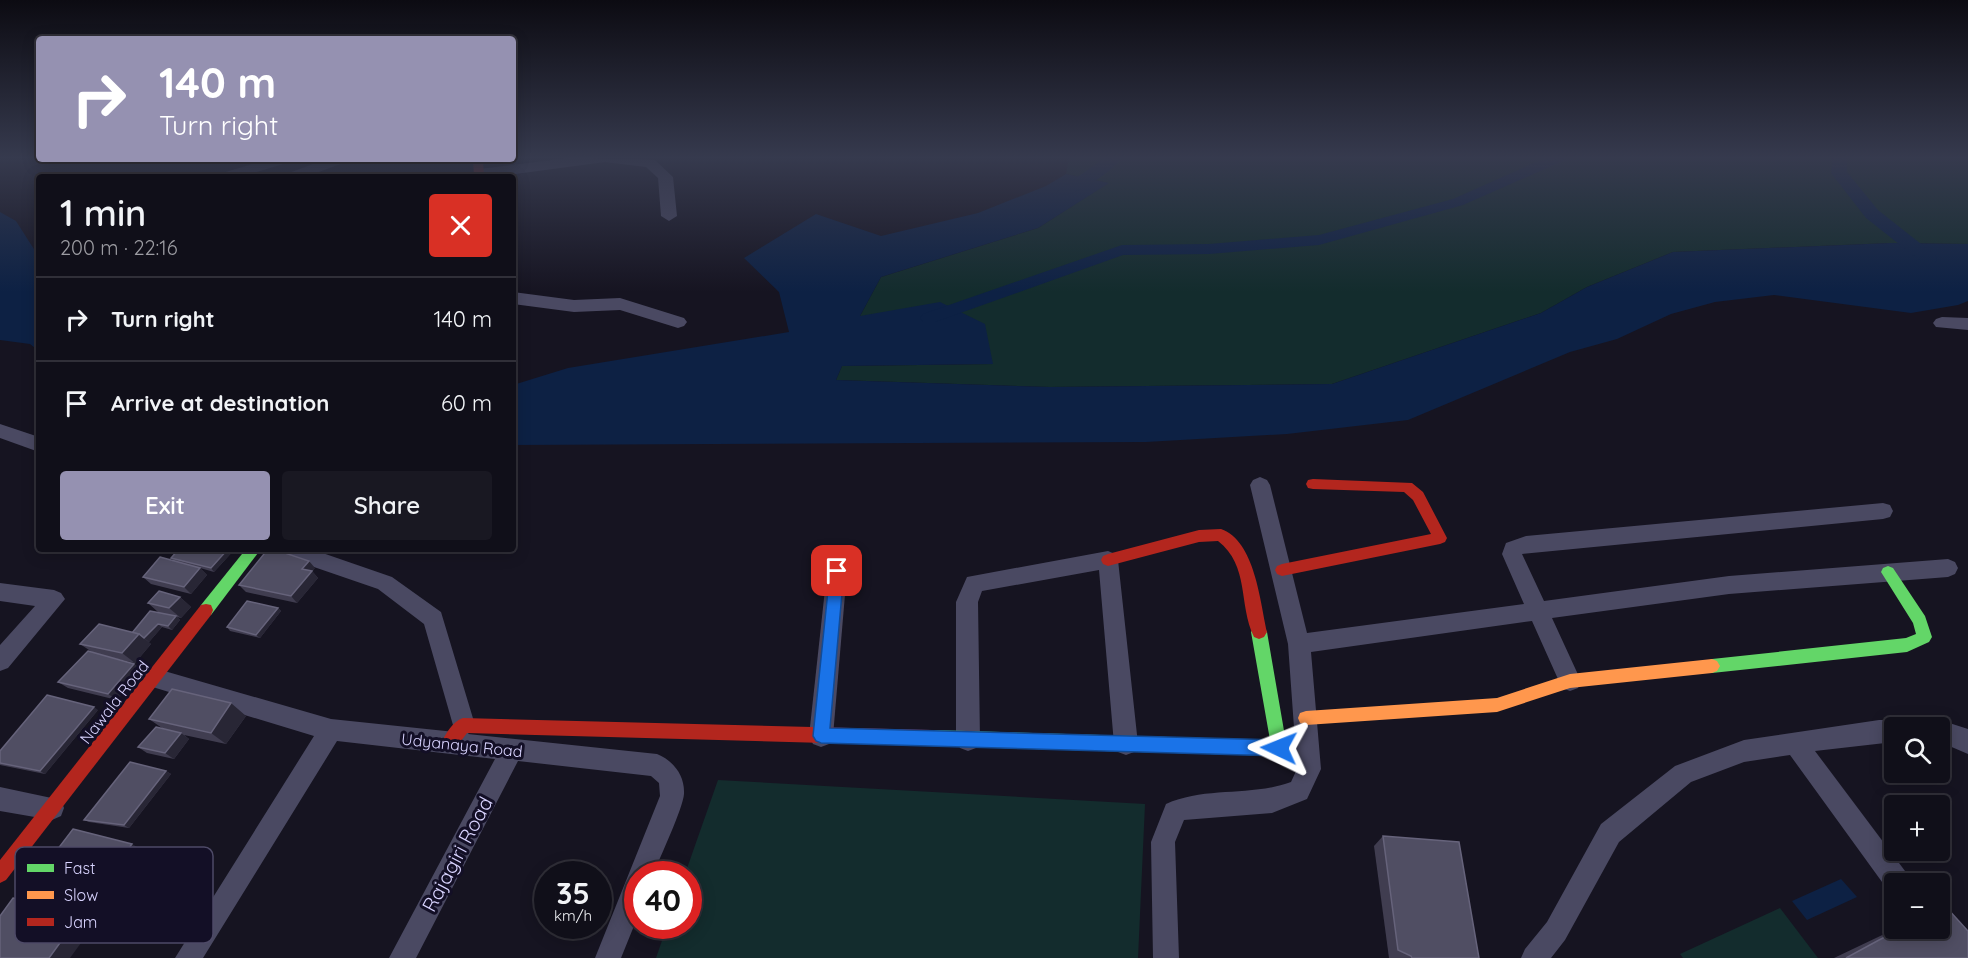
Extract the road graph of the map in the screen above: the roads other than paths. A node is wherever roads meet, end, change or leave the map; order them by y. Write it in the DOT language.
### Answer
graph roads {
  1 [pos="668,203"];
  2 [pos="669,216"];
  3 [pos="516,298"];
  4 [pos="678,322"];
  5 [pos="1942,323"];
  6 [pos="1968,324"];
  7 [pos="0,431"];
  8 [pos="36,444"];
  9 [pos="1313,484"];
  10 [pos="1260,485"];
  11 [pos="1883,511"];
  12 [pos="252,552"];
  13 [pos="295,552"];
  14 [pos="1108,560"];
  15 [pos="1948,568"];
  16 [pos="1282,570"];
  17 [pos="837,571"];
  18 [pos="1888,572"];
  19 [pos="0,592"];
  20 [pos="1539,612"];
  21 [pos="1299,644"];
  22 [pos="0,661"];
  23 [pos="154,678"];
  24 [pos="1570,681"];
  25 [pos="1306,718"];
  26 [pos="463,725"];
  27 [pos="331,730"];
  28 [pos="1884,731"];
  29 [pos="1950,734"];
  30 [pos="821,736"];
  31 [pos="968,740"];
  32 [pos="1968,743"];
  33 [pos="449,744"];
  34 [pos="1126,744"];
  35 [pos="1796,744"];
  36 [pos="511,751"];
  37 [pos="0,800"];
  38 [pos="52,808"];
  39 [pos="21,847"];
  40 [pos="15,855"];
  41 [pos="646,861"];
  42 [pos="1891,873"];
  43 [pos="0,874"];
  44 [pos="213,918"];
  45 [pos="624,918"];
  46 [pos="197,943"];
  47 [pos="188,958"];
  48 [pos="402,958"];
  49 [pos="608,958"];
  50 [pos="1166,958"];
  51 [pos="1534,958"];
  1 -- 2 [label="street"];
  3 -- 4 [label="street"];
  5 -- 6 [label="street"];
  7 -- 8 [label="street"];
  9 -- 16 [label="street"];
  10 -- 16 [label="street"];
  11 -- 20 [label="street"];
  12 -- 23 [label="street, Nawala Road"];
  13 -- 26 [label="street"];
  14 -- 31 [label="street"];
  14 -- 34 [label="street"];
  14 -- 34 [label="street"];
  15 -- 18 [label="street"];
  16 -- 21 [label="street"];
  17 -- 30 [label="street"];
  18 -- 20 [label="street"];
  18 -- 24 [label="street"];
  19 -- 22 [label="street"];
  20 -- 21 [label="street"];
  20 -- 24 [label="street"];
  21 -- 25 [label="street"];
  23 -- 27 [label="street, Udyanaya Road"];
  23 -- 38 [label="street, Nawala Road"];
  24 -- 25 [label="street"];
  25 -- 50 [label="street"];
  26 -- 30 [label="street"];
  26 -- 33 [label="street"];
  27 -- 33 [label="street, Udyanaya Road"];
  27 -- 44 [label="street"];
  28 -- 35 [label="street"];
  29 -- 32 [label="street"];
  30 -- 31 [label="street"];
  31 -- 34 [label="street"];
  33 -- 36 [label="street, Udyanaya Road"];
  35 -- 42 [label="street"];
  35 -- 51 [label="street"];
  36 -- 41 [label="street, Udyanaya Road"];
  36 -- 48 [label="street, Rajagiri Road"];
  37 -- 38 [label="street"];
  38 -- 39 [label="street, Nawala Road"];
  40 -- 43 [label="street, Nawala Road"];
  45 -- 49 [label="street"];
  46 -- 47 [label="street"];
}
